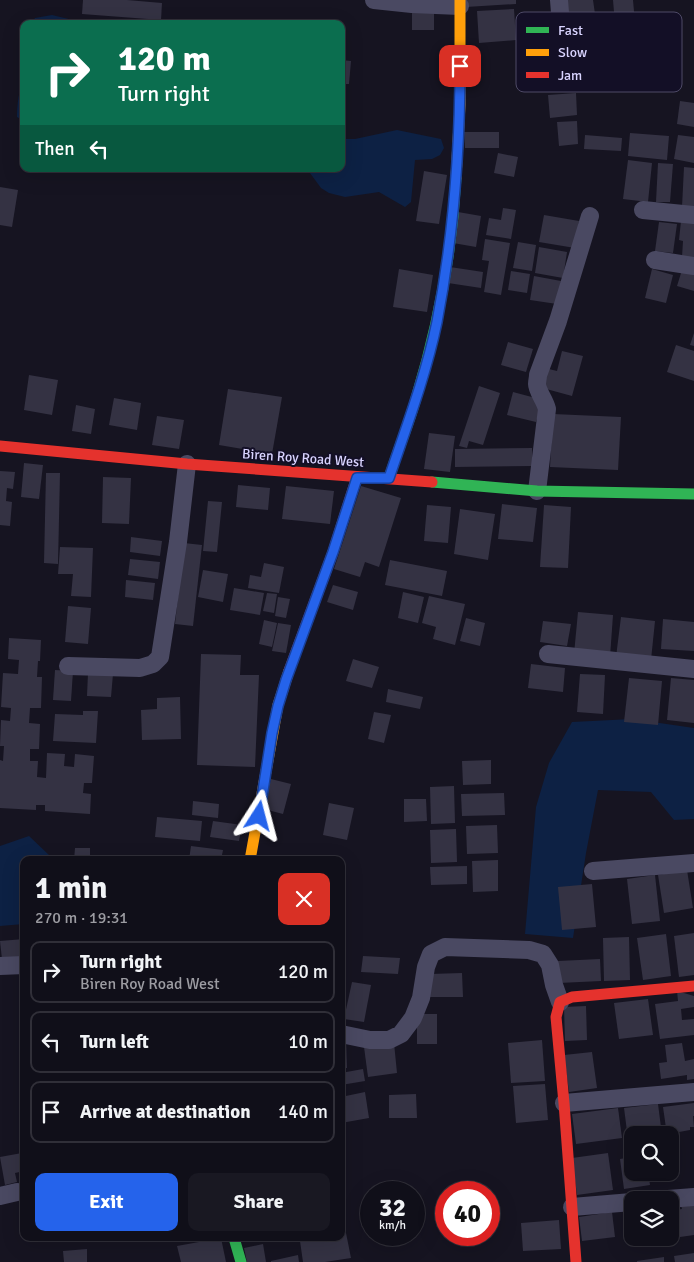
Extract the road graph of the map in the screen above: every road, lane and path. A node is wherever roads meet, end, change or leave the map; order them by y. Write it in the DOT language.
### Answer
graph roads {
  1 [pos="374,0"];
  2 [pos="460,3"];
  3 [pos="643,210"];
  4 [pos="694,215"];
  5 [pos="590,216"];
  6 [pos="655,260"];
  7 [pos="694,266"];
  8 [pos="0,446"];
  9 [pos="187,464"];
  10 [pos="357,478"];
  11 [pos="389,478"];
  12 [pos="537,491"];
  13 [pos="694,494"];
  14 [pos="548,654"];
  15 [pos="68,666"];
  16 [pos="694,669"];
  17 [pos="251,856"];
  18 [pos="694,863"];
  19 [pos="593,871"];
  20 [pos="20,965"];
  21 [pos="0,966"];
  22 [pos="694,986"];
  23 [pos="560,1002"];
  24 [pos="345,1035"];
  25 [pos="694,1092"];
  26 [pos="564,1104"];
  27 [pos="694,1197"];
  28 [pos="679,1198"];
  29 [pos="624,1203"];
  30 [pos="572,1206"];
  31 [pos="235,1241"];
  32 [pos="241,1262"];
  33 [pos="576,1262"];
  1 -- 2 [label="street"];
  2 -- 11 [label="street"];
  3 -- 4 [label="street"];
  5 -- 12 [label="street"];
  6 -- 7 [label="street"];
  8 -- 9 [label="street, Biren Roy Road West"];
  9 -- 10 [label="street, Biren Roy Road West"];
  9 -- 15 [label="street"];
  10 -- 11 [label="street, Biren Roy Road West"];
  10 -- 17 [label="street"];
  11 -- 12 [label="street, Biren Roy Road West"];
  12 -- 13 [label="street, Biren Roy Road West"];
  14 -- 16 [label="street"];
  18 -- 19 [label="street"];
  20 -- 21 [label="street"];
  22 -- 23 [label="street"];
  23 -- 24 [label="street"];
  23 -- 26 [label="street"];
  25 -- 26 [label="street"];
  26 -- 30 [label="street"];
  27 -- 28 [label="street"];
  29 -- 30 [label="street"];
  30 -- 33 [label="street"];
  31 -- 32 [label="street"];
}
